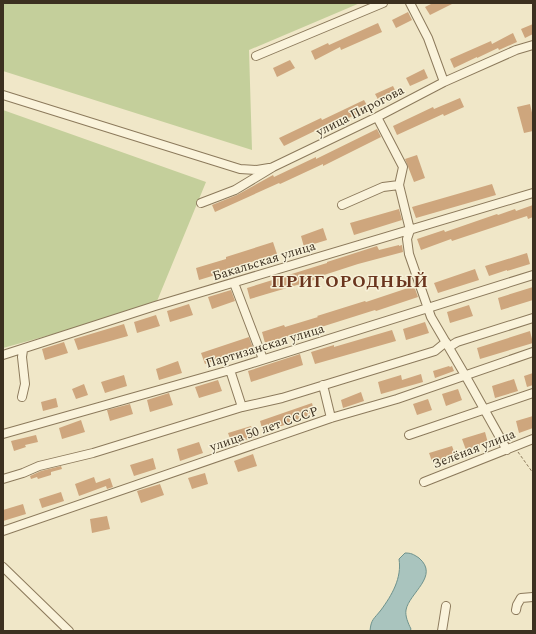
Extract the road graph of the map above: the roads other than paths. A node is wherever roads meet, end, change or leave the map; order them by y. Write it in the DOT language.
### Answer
graph roads {
  1 [pos="383,3"];
  2 [pos="410,3"];
  3 [pos="533,46"];
  4 [pos="256,56"];
  5 [pos="444,82"];
  6 [pos="3,95"];
  7 [pos="377,117"];
  8 [pos="273,167"];
  9 [pos="399,185"];
  10 [pos="533,193"];
  11 [pos="201,203"];
  12 [pos="342,205"];
  13 [pos="410,230"];
  14 [pos="533,275"];
  15 [pos="234,282"];
  16 [pos="427,308"];
  17 [pos="533,318"];
  18 [pos="448,345"];
  19 [pos="23,350"];
  20 [pos="533,352"];
  21 [pos="3,355"];
  22 [pos="263,359"];
  23 [pos="230,370"];
  24 [pos="466,375"];
  25 [pos="323,385"];
  26 [pos="533,393"];
  27 [pos="22,397"];
  28 [pos="242,407"];
  29 [pos="485,410"];
  30 [pos="331,418"];
  31 [pos="3,434"];
  32 [pos="409,436"];
  33 [pos="533,439"];
  34 [pos="510,449"];
  35 [pos="3,479"];
  36 [pos="424,482"];
  37 [pos="3,531"];
  38 [pos="3,567"];
  39 [pos="533,597"];
  40 [pos="446,606"];
  41 [pos="516,610"];
  42 [pos="69,631"];
  43 [pos="442,631"];
  1 -- 4 [label="street"];
  2 -- 5 [label="street"];
  3 -- 5 [label="street, улица Пирогова"];
  5 -- 7 [label="street, улица Пирогова"];
  6 -- 8 [label="street"];
  7 -- 8 [label="street, улица Пирогова"];
  7 -- 9 [label="street"];
  8 -- 11 [label="street, улица Пирогова"];
  9 -- 12 [label="street"];
  9 -- 13 [label="street"];
  10 -- 13 [label="street, Бакальская улица"];
  13 -- 15 [label="street, Бакальская улица"];
  13 -- 16 [label="street"];
  14 -- 16 [label="street, Партизанская улица"];
  15 -- 19 [label="street, Бакальская улица"];
  15 -- 22 [label="street"];
  16 -- 18 [label="street"];
  16 -- 22 [label="street, Партизанская улица"];
  17 -- 18 [label="street"];
  18 -- 24 [label="street"];
  18 -- 25 [label="street"];
  19 -- 21 [label="street, Бакальская улица"];
  19 -- 27 [label="street"];
  20 -- 24 [label="street, улица 50 лет СССР"];
  22 -- 23 [label="street, Партизанская улица"];
  23 -- 28 [label="street"];
  23 -- 31 [label="street, Партизанская улица"];
  24 -- 29 [label="street"];
  24 -- 30 [label="street, улица 50 лет СССР"];
  25 -- 28 [label="street"];
  25 -- 30 [label="street"];
  26 -- 29 [label="street"];
  28 -- 35 [label="street"];
  29 -- 32 [label="street"];
  29 -- 34 [label="street"];
  30 -- 37 [label="street, улица 50 лет СССР"];
  33 -- 34 [label="street, Зелёная улица"];
  34 -- 36 [label="street, Зелёная улица"];
  38 -- 42 [label="street"];
  39 -- 41 [label="street"];
  40 -- 43 [label="street"];
}
